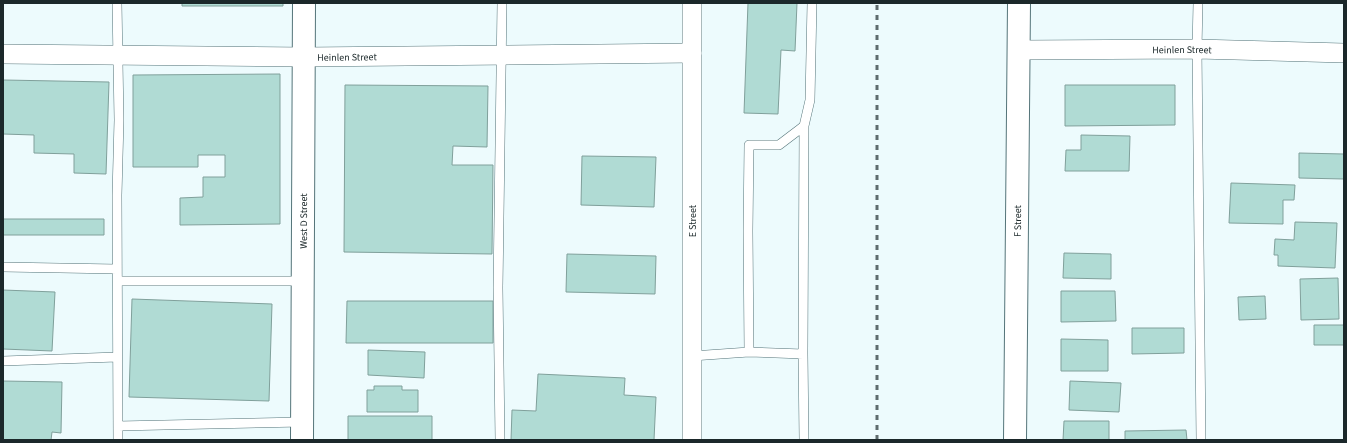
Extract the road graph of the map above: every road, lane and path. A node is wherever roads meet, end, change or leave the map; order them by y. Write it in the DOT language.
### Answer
graph roads {
  1 [pos="117,3"];
  2 [pos="304,3"];
  3 [pos="502,3"];
  4 [pos="692,3"];
  5 [pos="812,3"];
  6 [pos="1019,3"];
  7 [pos="1198,3"];
  8 [pos="1197,49"];
  9 [pos="1019,50"];
  10 [pos="1344,52"];
  11 [pos="692,53"];
  12 [pos="3,54"];
  13 [pos="119,55"];
  14 [pos="502,55"];
  15 [pos="304,57"];
  16 [pos="804,126"];
  17 [pos="3,267"];
  18 [pos="118,269"];
  19 [pos="118,281"];
  20 [pos="303,281"];
  21 [pos="749,352"];
  22 [pos="803,354"];
  23 [pos="692,356"];
  24 [pos="118,357"];
  25 [pos="3,361"];
  26 [pos="118,426"];
  27 [pos="302,431"];
  28 [pos="118,440"];
  29 [pos="500,440"];
  30 [pos="692,440"];
  31 [pos="804,440"];
  32 [pos="1015,440"];
  33 [pos="1200,440"];
  1 -- 13 [label="lane"];
  2 -- 15 [label="street, West D Street"];
  3 -- 14 [label="lane"];
  4 -- 11 [label="street, E Street"];
  5 -- 16 [label="lane"];
  6 -- 9 [label="street, F Street"];
  7 -- 8 [label="lane"];
  8 -- 9 [label="street, Heinlen Street"];
  8 -- 10 [label="street, Heinlen Street"];
  8 -- 33 [label="lane"];
  9 -- 32 [label="street, F Street"];
  11 -- 14 [label="street, Heinlen Street"];
  11 -- 23 [label="street, E Street"];
  12 -- 13 [label="street, Heinlen Street"];
  13 -- 15 [label="street, Heinlen Street"];
  13 -- 18 [label="lane"];
  14 -- 15 [label="street, Heinlen Street"];
  14 -- 29 [label="lane"];
  15 -- 20 [label="street, West D Street"];
  16 -- 21 [label="lane"];
  16 -- 22 [label="lane"];
  17 -- 18 [label="lane"];
  18 -- 19 [label="lane"];
  19 -- 20 [label="lane"];
  19 -- 24 [label="lane"];
  20 -- 27 [label="street, West D Street"];
  21 -- 22 [label="lane"];
  21 -- 23 [label="lane"];
  22 -- 31 [label="lane"];
  23 -- 30 [label="street, E Street"];
  24 -- 25 [label="lane"];
  24 -- 26 [label="lane"];
  26 -- 27 [label="lane"];
  26 -- 28 [label="lane"];
}
